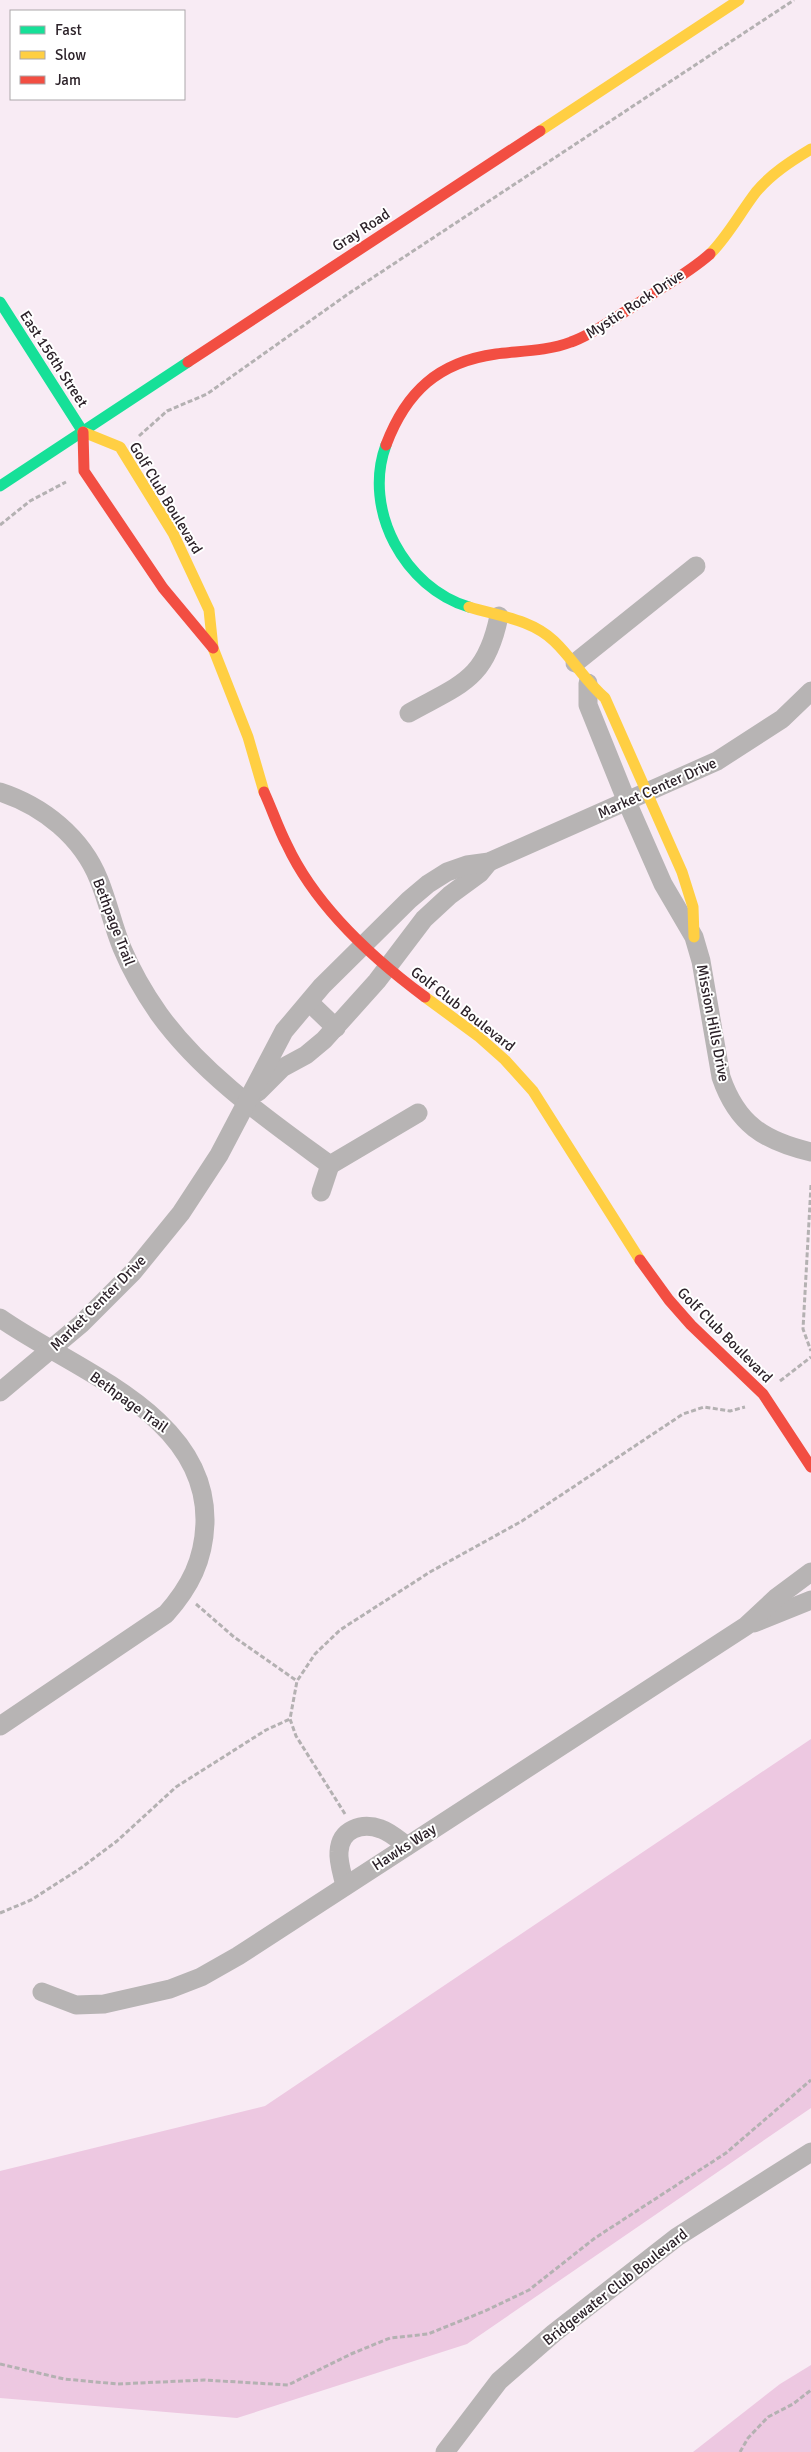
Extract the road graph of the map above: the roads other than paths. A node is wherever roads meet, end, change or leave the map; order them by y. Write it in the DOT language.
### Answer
graph roads {
  1 [pos="739,0"];
  2 [pos="811,149"];
  3 [pos="0,302"];
  4 [pos="83,432"];
  5 [pos="0,486"];
  6 [pos="696,566"];
  7 [pos="499,616"];
  8 [pos="213,648"];
  9 [pos="575,663"];
  10 [pos="588,683"];
  11 [pos="811,691"];
  12 [pos="409,713"];
  13 [pos="0,792"];
  14 [pos="648,793"];
  15 [pos="627,802"];
  16 [pos="489,862"];
  17 [pos="694,937"];
  18 [pos="363,947"];
  19 [pos="387,969"];
  20 [pos="309,1002"];
  21 [pos="336,1028"];
  22 [pos="248,1102"];
  23 [pos="418,1113"];
  24 [pos="811,1152"];
  25 [pos="330,1165"];
  26 [pos="321,1192"];
  27 [pos="0,1318"];
  28 [pos="52,1349"];
  29 [pos="0,1392"];
  30 [pos="811,1467"];
  31 [pos="811,1572"];
  32 [pos="811,1600"];
  33 [pos="746,1626"];
  34 [pos="0,1726"];
  35 [pos="407,1846"];
  36 [pos="345,1886"];
  37 [pos="42,1992"];
  38 [pos="811,2152"];
  39 [pos="445,2452"];
  1 -- 4 [label="street, Gray Road"];
  2 -- 7 [label="street, Mystic Rock Drive"];
  3 -- 4 [label="street, East 156th Street"];
  4 -- 5 [label="street, Gray Road"];
  4 -- 8 [label="street, Golf Club Boulevard"];
  4 -- 8 [label="street, Golf Club Boulevard"];
  6 -- 9 [label="street"];
  7 -- 9 [label="street, Mystic Rock Drive"];
  7 -- 12 [label="street"];
  8 -- 18 [label="street, Golf Club Boulevard"];
  9 -- 10 [label="street, Mystic Rock Drive"];
  10 -- 14 [label="street, Mystic Rock Drive"];
  10 -- 15 [label="street"];
  11 -- 14 [label="street, Market Center Drive"];
  13 -- 22 [label="street, Bethpage Trail"];
  14 -- 15 [label="street, Market Center Drive"];
  14 -- 17 [label="street, Mission Hills Drive"];
  15 -- 16 [label="street, Market Center Drive"];
  15 -- 17 [label="street, Mission Hills Drive"];
  16 -- 18 [label="street, Market Center Drive"];
  16 -- 19 [label="street, Market Center Drive"];
  17 -- 24 [label="street, Mission Hills Drive"];
  18 -- 19 [label="street, Golf Club Boulevard"];
  18 -- 20 [label="street, Market Center Drive"];
  19 -- 21 [label="street, Market Center Drive"];
  19 -- 30 [label="street, Golf Club Boulevard"];
  20 -- 21 [label="street"];
  20 -- 22 [label="street, Market Center Drive"];
  21 -- 22 [label="street, Market Center Drive"];
  22 -- 25 [label="street, Bethpage Trail"];
  22 -- 28 [label="street, Market Center Drive"];
  23 -- 25 [label="street"];
  25 -- 26 [label="street"];
  27 -- 28 [label="street, Bethpage Trail"];
  28 -- 29 [label="street, Market Center Drive"];
  28 -- 34 [label="street, Bethpage Trail"];
  31 -- 33 [label="street, Hawks Way"];
  32 -- 33 [label="street, Hawks Way"];
  33 -- 35 [label="street, Hawks Way"];
  35 -- 36 [label="street, Hawks Way"];
  35 -- 36 [label="street"];
  36 -- 37 [label="street, Hawks Way"];
  38 -- 39 [label="street, Bridgewater Club Boulevard"];
}
